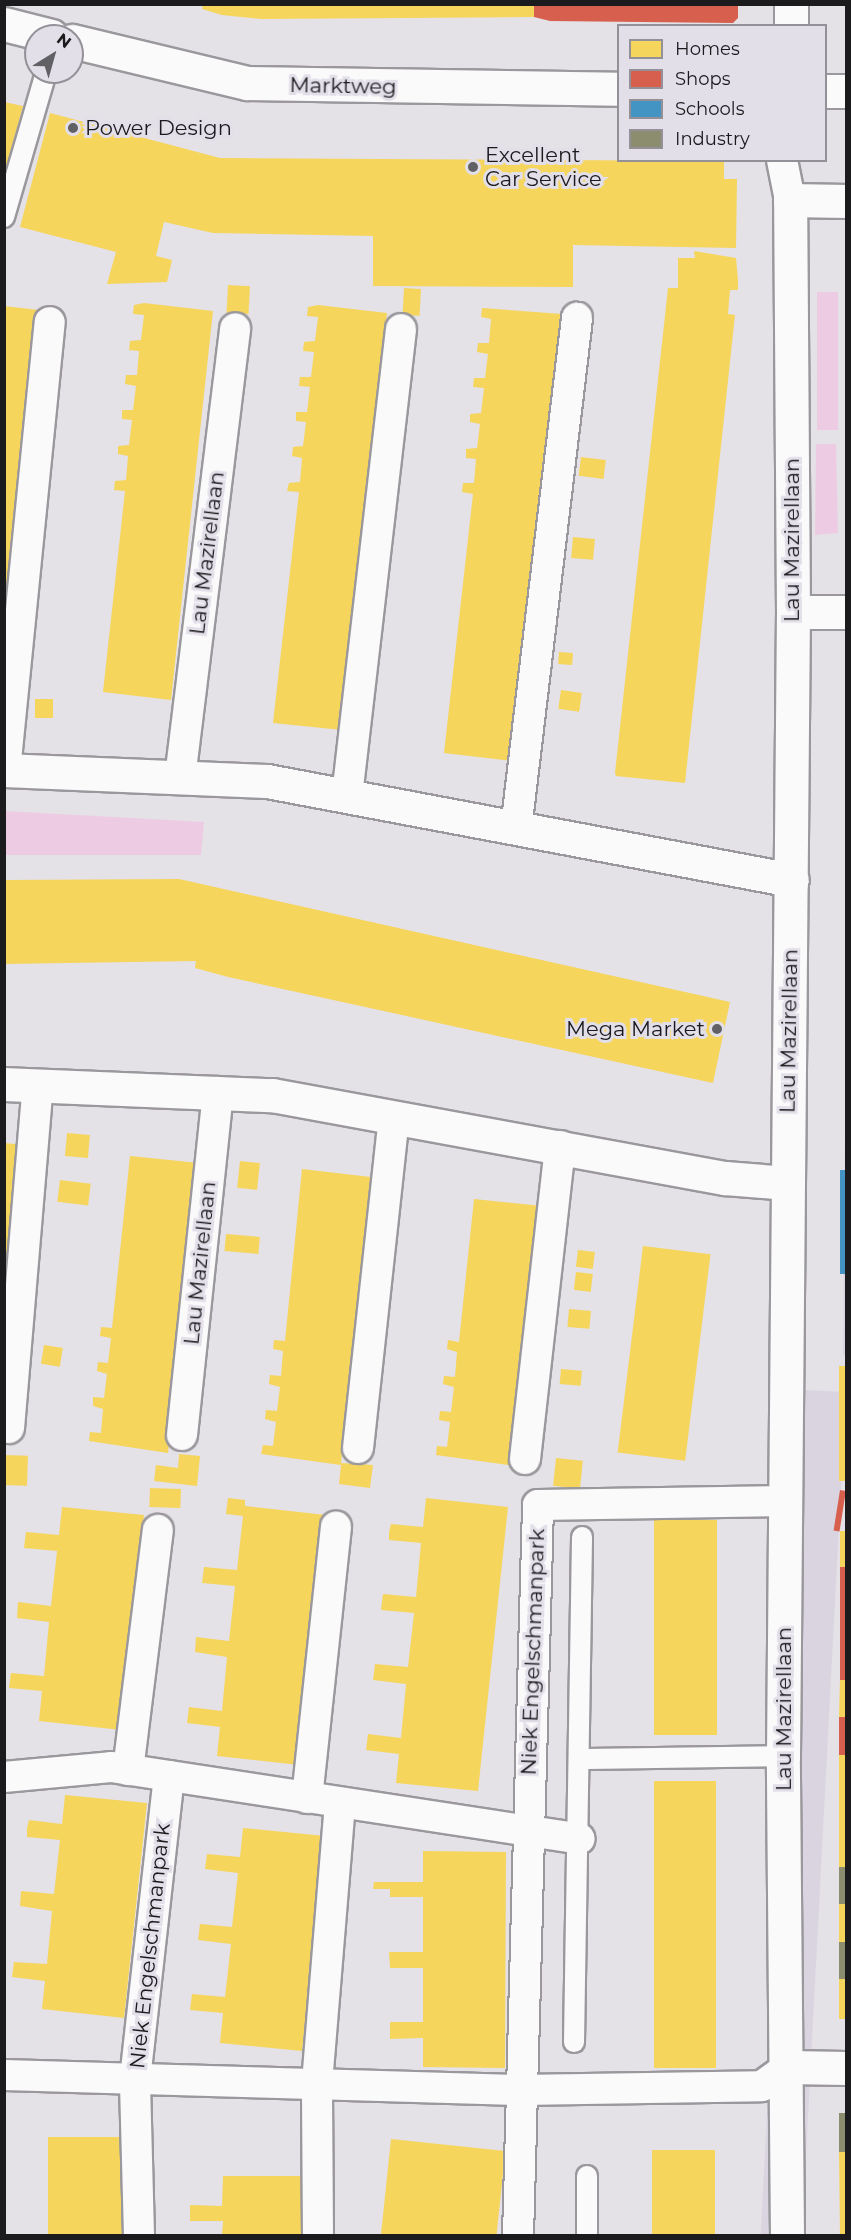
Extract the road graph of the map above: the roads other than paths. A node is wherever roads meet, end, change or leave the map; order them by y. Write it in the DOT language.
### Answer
graph roads {
  1 [pos="791,4"];
  2 [pos="4,24"];
  3 [pos="791,24"];
  4 [pos="24,29"];
  5 [pos="84,44"];
  6 [pos="43,84"];
  7 [pos="617,89"];
  8 [pos="827,91"];
  9 [pos="846,91"];
  10 [pos="782,162"];
  11 [pos="790,200"];
  12 [pos="846,201"];
  13 [pos="4,217"];
  14 [pos="576,318"];
  15 [pos="50,322"];
  16 [pos="235,328"];
  17 [pos="401,329"];
  18 [pos="793,612"];
  19 [pos="846,612"];
  20 [pos="5,770"];
  21 [pos="180,778"];
  22 [pos="347,796"];
  23 [pos="516,829"];
  24 [pos="792,880"];
  25 [pos="4,1084"];
  26 [pos="38,1085"];
  27 [pos="218,1092"];
  28 [pos="394,1117"];
  29 [pos="560,1146"];
  30 [pos="787,1183"];
  31 [pos="9,1428"];
  32 [pos="183,1435"];
  33 [pos="358,1448"];
  34 [pos="525,1459"];
  35 [pos="786,1500"];
  36 [pos="336,1527"];
  37 [pos="158,1530"];
  38 [pos="582,1537"];
  39 [pos="783,1756"];
  40 [pos="579,1759"];
  41 [pos="128,1770"];
  42 [pos="169,1776"];
  43 [pos="4,1777"];
  44 [pos="307,1798"];
  45 [pos="340,1803"];
  46 [pos="528,1831"];
  47 [pos="579,1839"];
  48 [pos="574,2042"];
  49 [pos="788,2067"];
  50 [pos="846,2067"];
  51 [pos="4,2075"];
  52 [pos="135,2079"];
  53 [pos="317,2083"];
  54 [pos="519,2090"];
  55 [pos="587,2176"];
  56 [pos="139,2235"];
  57 [pos="318,2235"];
  58 [pos="518,2235"];
  59 [pos="587,2235"];
  60 [pos="787,2235"];
  1 -- 3 [label="street"];
  2 -- 4 [label="street"];
  5 -- 7 [label="street, Marktweg"];
  6 -- 13 [label="lane"];
  8 -- 9 [label="street"];
  10 -- 11 [label="street, Lau Mazirellaan"];
  11 -- 12 [label="street"];
  11 -- 18 [label="street, Lau Mazirellaan"];
  14 -- 23 [label="street"];
  15 -- 20 [label="street"];
  16 -- 21 [label="street, Lau Mazirellaan"];
  17 -- 22 [label="street"];
  18 -- 19 [label="street"];
  18 -- 24 [label="street, Lau Mazirellaan"];
  20 -- 21 [label="street"];
  21 -- 22 [label="street"];
  22 -- 23 [label="street"];
  23 -- 24 [label="street"];
  24 -- 30 [label="street, Lau Mazirellaan"];
  25 -- 26 [label="street"];
  26 -- 27 [label="street"];
  26 -- 31 [label="street"];
  27 -- 28 [label="street"];
  27 -- 32 [label="street, Lau Mazirellaan"];
  28 -- 29 [label="street"];
  28 -- 33 [label="street"];
  29 -- 30 [label="street"];
  29 -- 34 [label="street"];
  30 -- 35 [label="street, Lau Mazirellaan"];
  35 -- 39 [label="street, Lau Mazirellaan"];
  35 -- 46 [label="street, Niek Engelschmanpark"];
  36 -- 44 [label="street"];
  37 -- 41 [label="street"];
  38 -- 40 [label="lane"];
  39 -- 40 [label="lane"];
  39 -- 49 [label="street, Lau Mazirellaan"];
  40 -- 47 [label="lane"];
  41 -- 42 [label="street"];
  41 -- 43 [label="street"];
  42 -- 44 [label="street"];
  42 -- 52 [label="street, Niek Engelschmanpark"];
  44 -- 45 [label="street"];
  45 -- 46 [label="street"];
  45 -- 53 [label="street"];
  46 -- 47 [label="street"];
  46 -- 54 [label="street, Niek Engelschmanpark"];
  47 -- 48 [label="lane"];
  49 -- 50 [label="street"];
  49 -- 54 [label="street, Niek Engelschmanpark"];
  49 -- 60 [label="street, Lau Mazirellaan"];
  51 -- 52 [label="street, Niek Engelschmanpark"];
  52 -- 53 [label="street, Niek Engelschmanpark"];
  52 -- 56 [label="street, Niek Engelschmanpark"];
  53 -- 54 [label="street, Niek Engelschmanpark"];
  53 -- 57 [label="street"];
  54 -- 58 [label="street, Niek Engelschmanpark"];
  55 -- 59 [label="lane"];
}
